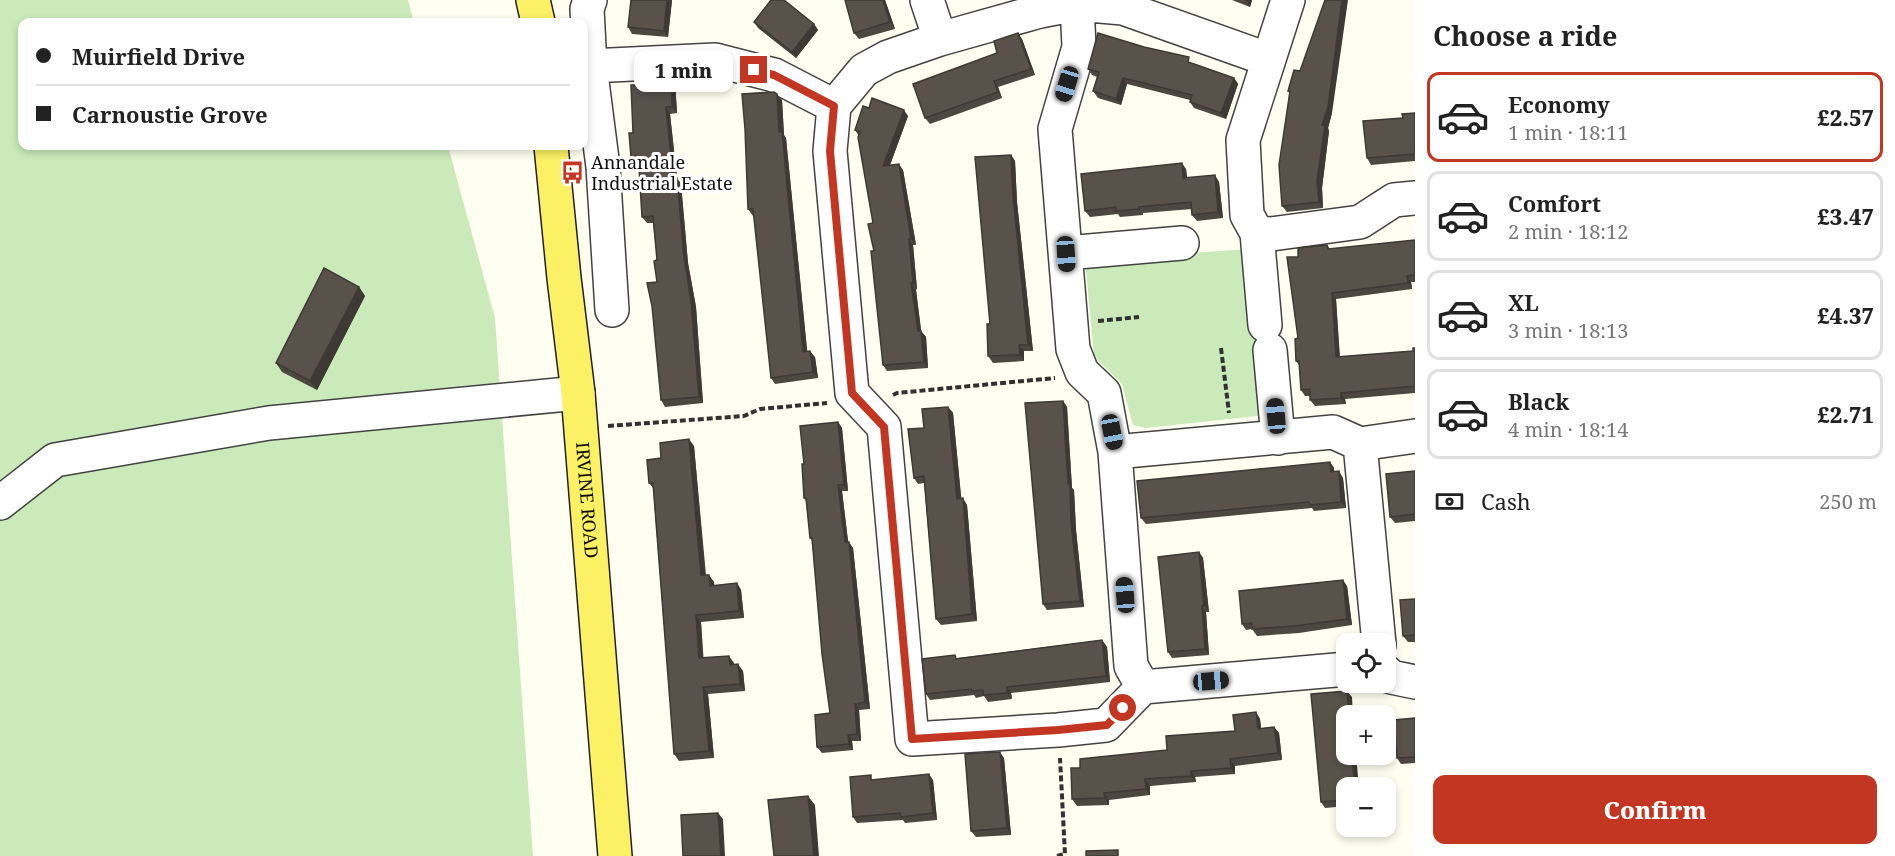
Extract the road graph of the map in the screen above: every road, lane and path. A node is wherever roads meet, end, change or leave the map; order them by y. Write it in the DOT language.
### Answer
graph roads {
  1 [pos="532,0"];
  2 [pos="546,0"];
  3 [pos="590,0"];
  4 [pos="927,0"];
  5 [pos="1288,0"];
  6 [pos="1077,4"];
  7 [pos="537,18"];
  8 [pos="544,18"];
  9 [pos="587,18"];
  10 [pos="588,28"];
  11 [pos="940,39"];
  12 [pos="1267,59"];
  13 [pos="590,66"];
  14 [pos="834,106"];
  15 [pos="551,150"];
  16 [pos="1415,198"];
  17 [pos="1257,233"];
  18 [pos="1182,243"];
  19 [pos="1066,254"];
  20 [pos="612,310"];
  21 [pos="1139,317"];
  22 [pos="1072,324"];
  23 [pos="1221,348"];
  24 [pos="1082,372"];
  25 [pos="578,393"];
  26 [pos="862,403"];
  27 [pos="581,428"];
  28 [pos="1415,436"];
  29 [pos="1278,438"];
  30 [pos="1232,440"];
  31 [pos="1360,444"];
  32 [pos="1115,452"];
  33 [pos="0,503"];
  34 [pos="1378,633"];
  35 [pos="1336,670"];
  36 [pos="1396,678"];
  37 [pos="1415,682"];
  38 [pos="1143,687"];
  39 [pos="1058,730"];
  40 [pos="615,856"];
  41 [pos="1057,856"];
  1 -- 7 [label="main road"];
  2 -- 8 [label="main road"];
  3 -- 9 [label="street"];
  4 -- 11 [label="street"];
  5 -- 12 [label="street"];
  6 -- 11 [label="street"];
  6 -- 12 [label="street"];
  6 -- 19 [label="street"];
  10 -- 13 [label="street"];
  11 -- 14 [label="street"];
  12 -- 17 [label="street"];
  13 -- 14 [label="street"];
  13 -- 20 [label="street"];
  14 -- 26 [label="street"];
  15 -- 25 [label="main road, IRVINE ROAD"];
  16 -- 17 [label="street"];
  17 -- 29 [label="street"];
  18 -- 19 [label="street"];
  19 -- 22 [label="street"];
  21 -- 22 [label="path"];
  22 -- 24 [label="street"];
  23 -- 30 [label="path"];
  24 -- 26 [label="path"];
  24 -- 32 [label="street"];
  25 -- 27 [label="main road, IRVINE ROAD"];
  25 -- 33 [label="street"];
  26 -- 27 [label="path"];
  26 -- 39 [label="street"];
  27 -- 40 [label="main road, IRVINE ROAD"];
  28 -- 31 [label="street"];
  29 -- 30 [label="street"];
  29 -- 31 [label="street"];
  30 -- 32 [label="street"];
  31 -- 34 [label="street"];
  32 -- 38 [label="street"];
  35 -- 38 [label="street"];
  36 -- 37 [label="street"];
  38 -- 39 [label="street"];
  39 -- 41 [label="path"];
}
